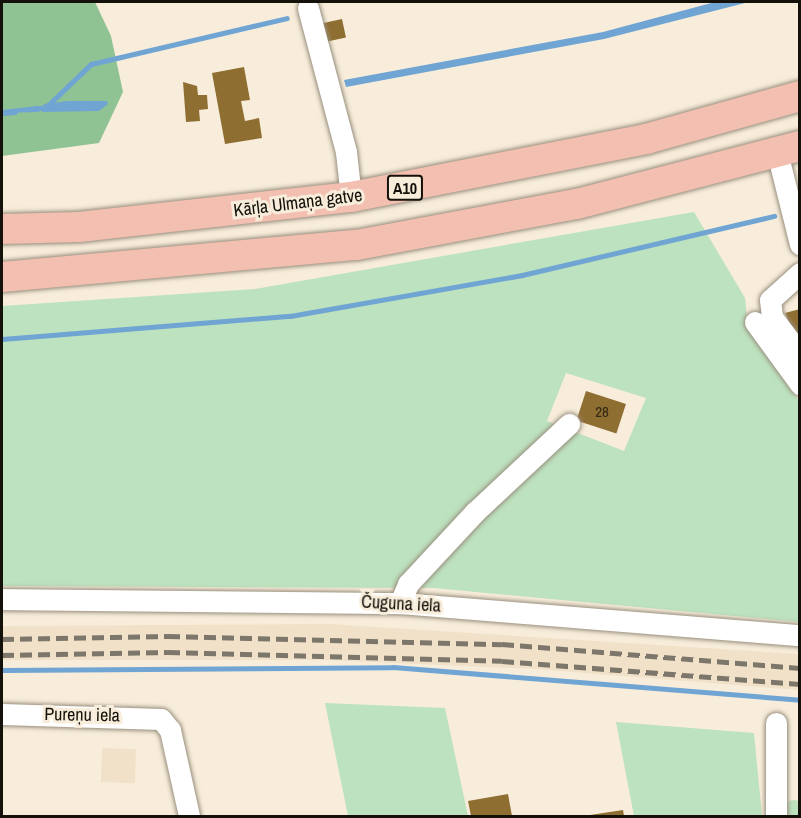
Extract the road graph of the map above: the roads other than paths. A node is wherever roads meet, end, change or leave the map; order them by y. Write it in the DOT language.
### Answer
graph roads {
  1 [pos="308,8"];
  2 [pos="800,96"];
  3 [pos="788,149"];
  4 [pos="351,197"];
  5 [pos="2,230"];
  6 [pos="800,244"];
  7 [pos="800,273"];
  8 [pos="2,277"];
  9 [pos="755,322"];
  10 [pos="800,354"];
  11 [pos="800,384"];
  12 [pos="569,424"];
  13 [pos="2,599"];
  14 [pos="400,603"];
  15 [pos="800,635"];
  16 [pos="2,714"];
  17 [pos="776,723"];
  18 [pos="189,816"];
  19 [pos="776,816"];
  1 -- 4 [label="street"];
  2 -- 4 [label="highway, Kārļa Ulmaņa gatve / A10"];
  3 -- 6 [label="street"];
  3 -- 8 [label="highway"];
  4 -- 5 [label="highway, Kārļa Ulmaņa gatve / A10"];
  7 -- 10 [label="street"];
  9 -- 11 [label="street"];
  12 -- 14 [label="street"];
  13 -- 14 [label="street, Čuguna iela"];
  14 -- 15 [label="street, Čuguna iela"];
  16 -- 18 [label="street, Pureņu iela"];
  17 -- 19 [label="street"];
}
